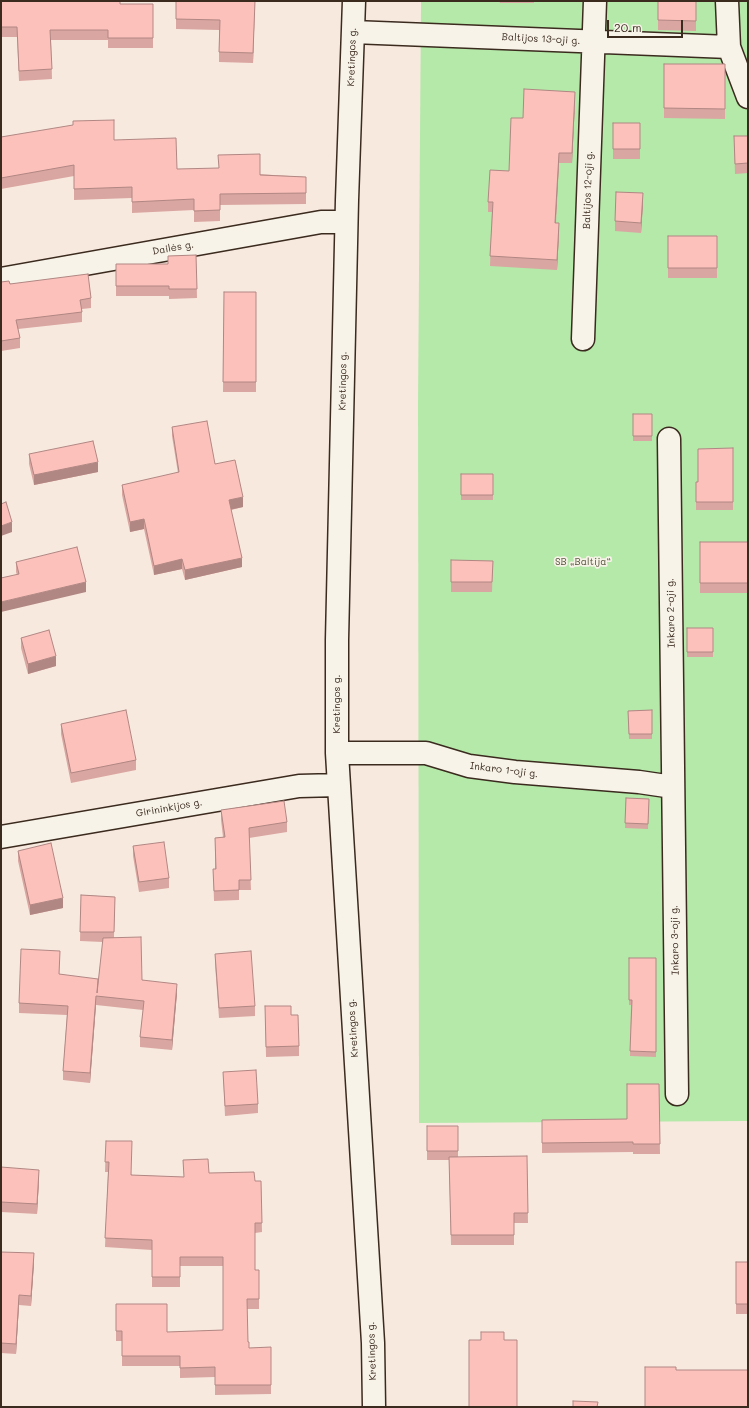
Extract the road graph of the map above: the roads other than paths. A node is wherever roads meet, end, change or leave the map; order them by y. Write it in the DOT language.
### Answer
graph roads {
  1 [pos="354,1"];
  2 [pos="595,1"];
  3 [pos="727,1"];
  4 [pos="353,32"];
  5 [pos="594,42"];
  6 [pos="729,47"];
  7 [pos="748,97"];
  8 [pos="346,222"];
  9 [pos="1,279"];
  10 [pos="583,339"];
  11 [pos="669,439"];
  12 [pos="337,753"];
  13 [pos="338,785"];
  14 [pos="673,787"];
  15 [pos="1,837"];
  16 [pos="677,1094"];
  17 [pos="374,1407"];
  1 -- 4 [label="street, Kretingos g."];
  2 -- 5 [label="street, Baltijos 12-oji g."];
  3 -- 6 [label="street"];
  4 -- 5 [label="street, Baltijos 13-oji g."];
  4 -- 8 [label="street, Kretingos g."];
  5 -- 6 [label="street, Baltijos 13-oji g."];
  5 -- 10 [label="street, Baltijos 12-oji g."];
  6 -- 7 [label="street"];
  8 -- 9 [label="street, Dailės g."];
  8 -- 12 [label="street, Kretingos g."];
  11 -- 14 [label="street, Inkaro 2-oji g."];
  12 -- 13 [label="street, Kretingos g."];
  12 -- 14 [label="street, Inkaro 1-oji g."];
  13 -- 15 [label="street, Girininkijos g."];
  13 -- 17 [label="street, Kretingos g."];
  14 -- 16 [label="street, Inkaro 3-oji g."];
}
